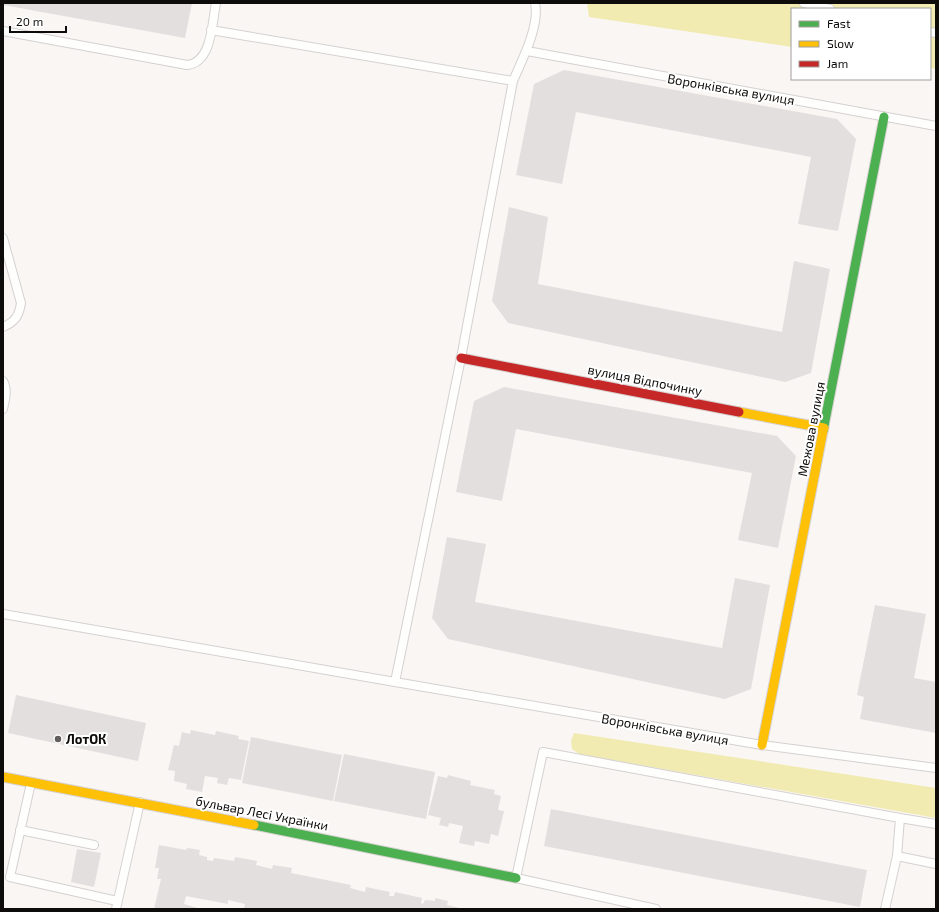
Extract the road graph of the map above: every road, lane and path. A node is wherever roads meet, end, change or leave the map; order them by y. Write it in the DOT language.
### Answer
graph roads {
  1 [pos="216,3"];
  2 [pos="535,3"];
  3 [pos="804,3"];
  4 [pos="826,8"];
  5 [pos="210,30"];
  6 [pos="3,31"];
  7 [pos="526,51"];
  8 [pos="513,81"];
  9 [pos="884,117"];
  10 [pos="936,126"];
  11 [pos="3,238"];
  12 [pos="3,327"];
  13 [pos="461,358"];
  14 [pos="3,381"];
  15 [pos="3,409"];
  16 [pos="824,428"];
  17 [pos="3,614"];
  18 [pos="395,682"];
  19 [pos="762,745"];
  20 [pos="936,768"];
  21 [pos="3,777"];
  22 [pos="31,782"];
  23 [pos="140,802"];
  24 [pos="900,818"];
  25 [pos="936,824"];
  26 [pos="20,830"];
  27 [pos="94,846"];
  28 [pos="897,856"];
  29 [pos="936,864"];
  30 [pos="516,878"];
  31 [pos="117,905"];
  32 [pos="656,909"];
  33 [pos="885,909"];
  1 -- 5 [label="lane"];
  2 -- 7 [label="lane"];
  3 -- 4 [label="lane"];
  5 -- 6 [label="lane"];
  5 -- 8 [label="lane"];
  7 -- 8 [label="lane"];
  7 -- 9 [label="lane, Воронківська вулиця"];
  8 -- 13 [label="lane"];
  9 -- 10 [label="lane, Воронківська вулиця"];
  9 -- 16 [label="street, Межова вулиця"];
  11 -- 12 [label="lane"];
  13 -- 16 [label="street, вулиця Відпочинку"];
  13 -- 18 [label="lane"];
  14 -- 15 [label="lane"];
  16 -- 19 [label="street, Межова вулиця"];
  17 -- 18 [label="lane, Воронківська вулиця"];
  18 -- 19 [label="lane, Воронківська вулиця"];
  19 -- 20 [label="lane, Воронківська вулиця"];
  21 -- 22 [label="street, бульвар Лесі Українки"];
  22 -- 23 [label="street, бульвар Лесі Українки"];
  22 -- 26 [label="lane"];
  23 -- 30 [label="street, бульвар Лесі Українки"];
  23 -- 31 [label="lane"];
  24 -- 25 [label="lane"];
  24 -- 28 [label="lane"];
  24 -- 30 [label="lane"];
  26 -- 27 [label="lane"];
  26 -- 31 [label="lane"];
  28 -- 29 [label="lane"];
  28 -- 33 [label="lane"];
  30 -- 32 [label="lane"];
}
